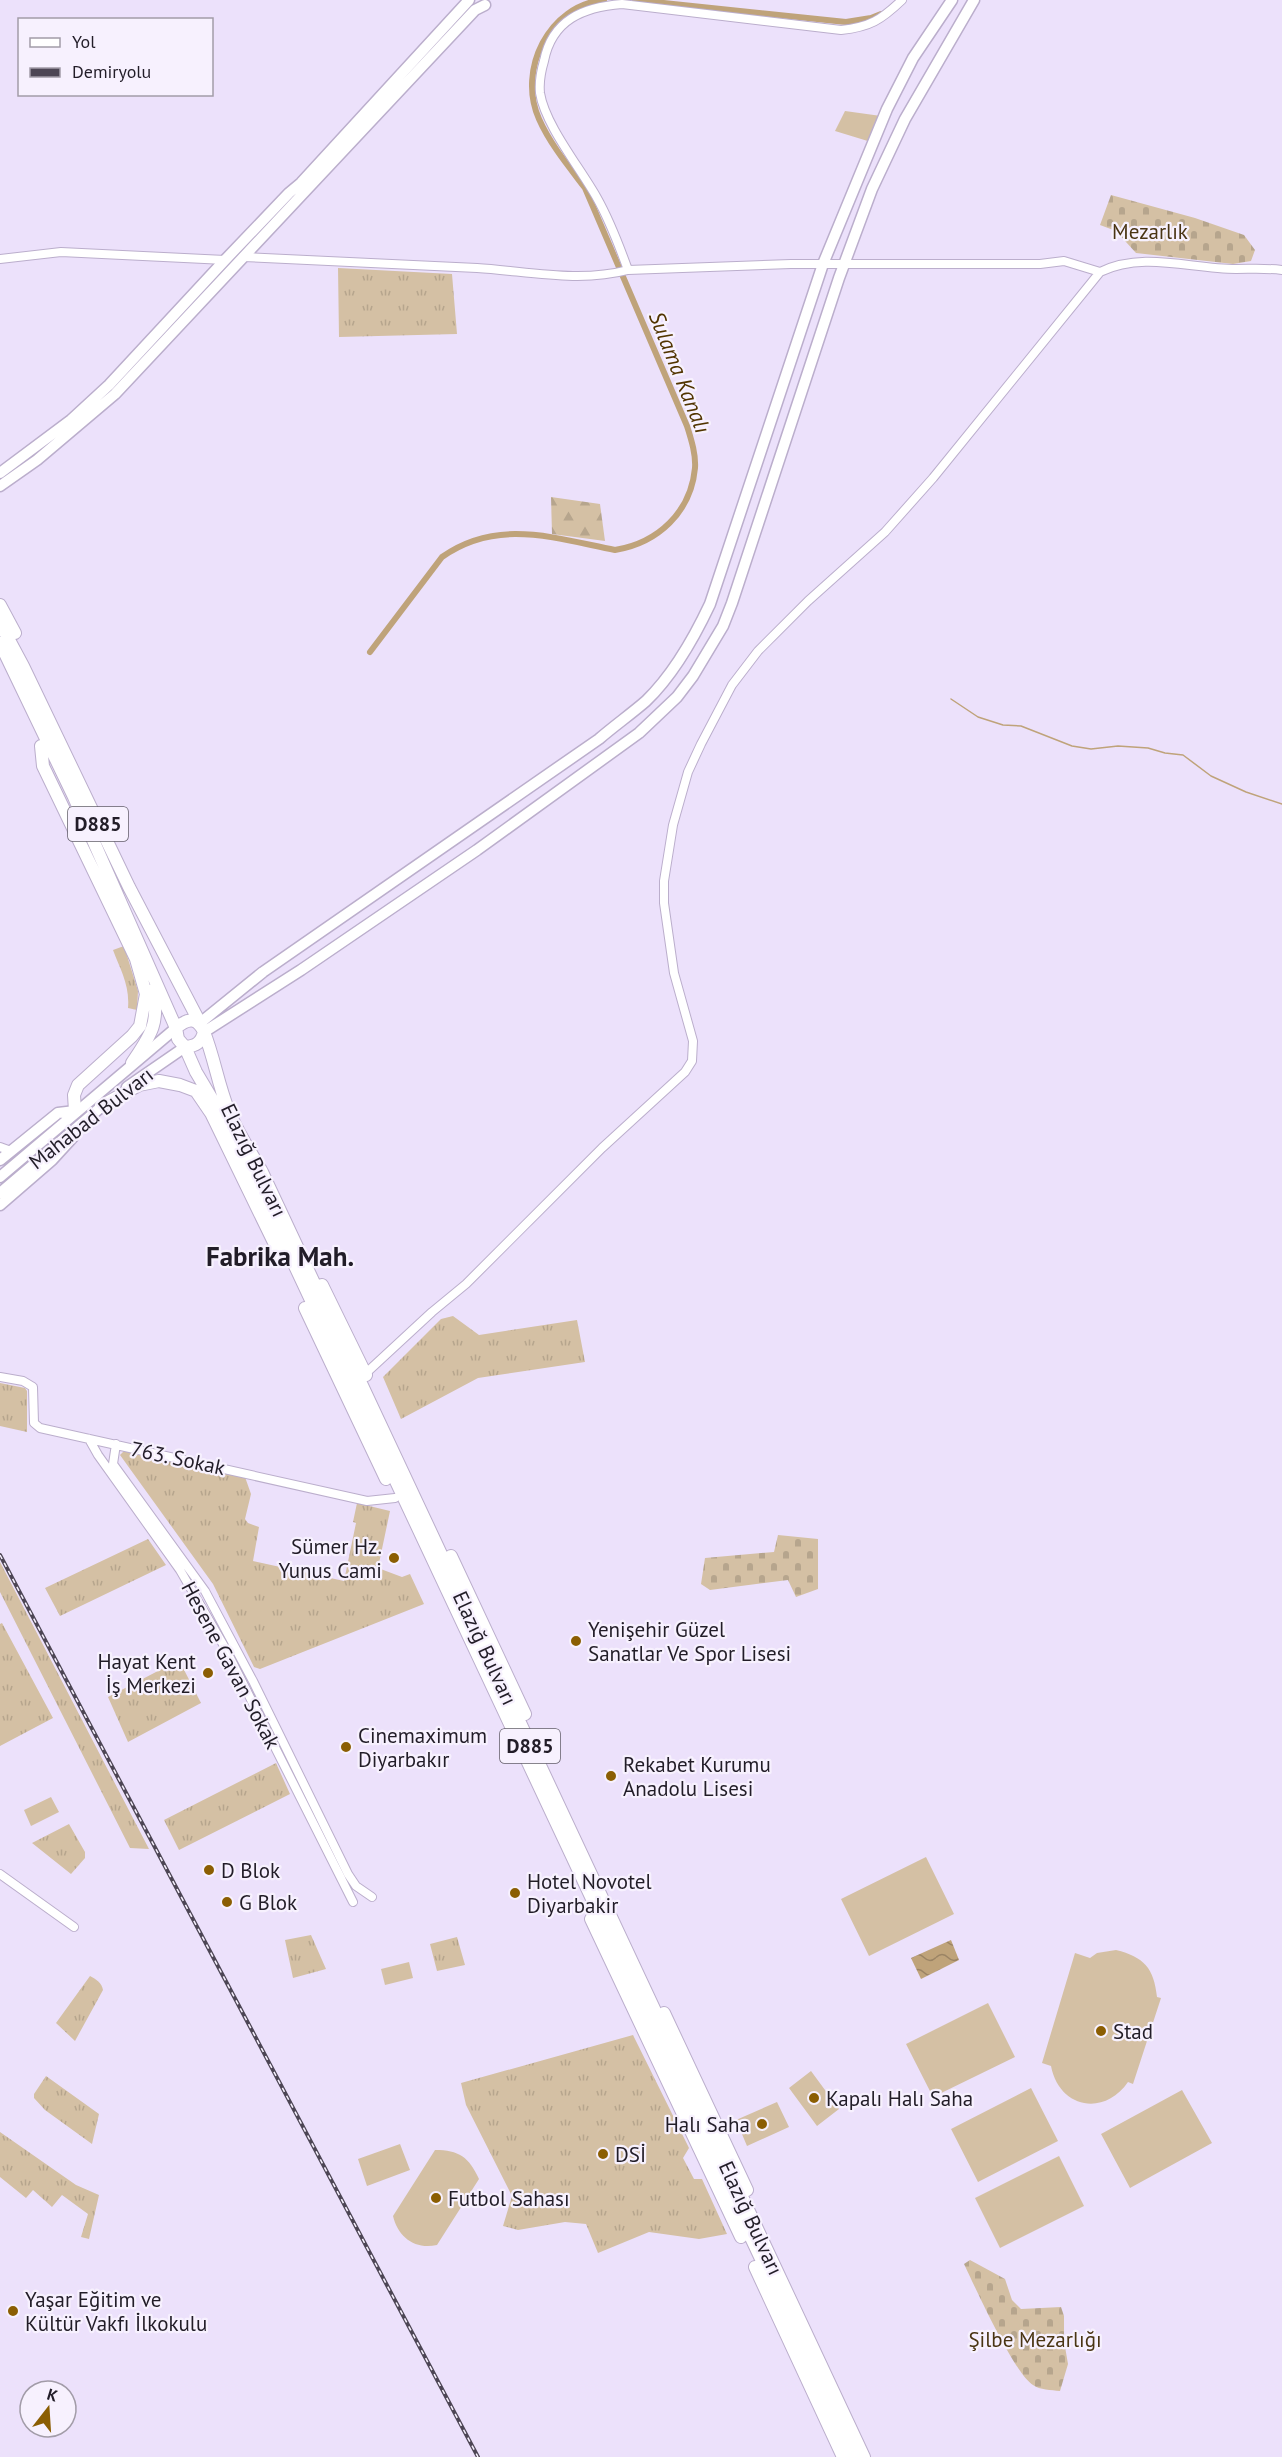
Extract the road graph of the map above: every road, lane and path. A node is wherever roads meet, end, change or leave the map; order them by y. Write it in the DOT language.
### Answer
graph roads {
  1 [pos="469,0"];
  2 [pos="474,0"];
  3 [pos="902,0"];
  4 [pos="952,0"];
  5 [pos="974,0"];
  6 [pos="489,2"];
  7 [pos="243,257"];
  8 [pos="0,259"];
  9 [pos="225,260"];
  10 [pos="823,264"];
  11 [pos="845,264"];
  12 [pos="626,270"];
  13 [pos="1282,270"];
  14 [pos="1100,272"];
  15 [pos="0,472"];
  16 [pos="0,486"];
  17 [pos="0,605"];
  18 [pos="0,623"];
  19 [pos="0,643"];
  20 [pos="0,662"];
  21 [pos="41,746"];
  22 [pos="78,793"];
  23 [pos="456,838"];
  24 [pos="466,857"];
  25 [pos="147,963"];
  26 [pos="176,1028"];
  27 [pos="202,1028"];
  28 [pos="152,1047"];
  29 [pos="185,1047"];
  30 [pos="132,1063"];
  31 [pos="160,1064"];
  32 [pos="214,1066"];
  33 [pos="196,1072"];
  34 [pos="101,1106"];
  35 [pos="75,1111"];
  36 [pos="0,1147"];
  37 [pos="11,1151"];
  38 [pos="0,1160"];
  39 [pos="0,1177"];
  40 [pos="0,1193"];
  41 [pos="0,1204"];
  42 [pos="269,1214"];
  43 [pos="299,1254"];
  44 [pos="291,1276"];
  45 [pos="365,1374"];
  46 [pos="0,1377"];
  47 [pos="89,1439"];
  48 [pos="116,1444"];
  49 [pos="395,1498"];
  50 [pos="0,1874"];
  51 [pos="372,1897"];
  52 [pos="353,1902"];
  53 [pos="74,1927"];
  54 [pos="841,2390"];
  55 [pos="851,2429"];
  56 [pos="843,2457"];
  57 [pos="854,2457"];
  58 [pos="864,2457"];
  59 [pos="873,2457"];
  1 -- 9 [label="main road"];
  2 -- 6 [label="main road"];
  3 -- 12 [label="street"];
  4 -- 10 [label="main road"];
  5 -- 11 [label="main road"];
  6 -- 7 [label="main road"];
  7 -- 12 [label="street"];
  7 -- 16 [label="main road"];
  8 -- 9 [label="street"];
  9 -- 15 [label="main road"];
  10 -- 11 [label="street"];
  10 -- 12 [label="street"];
  10 -- 23 [label="main road"];
  11 -- 14 [label="street"];
  11 -- 24 [label="main road"];
  13 -- 14 [label="street"];
  14 -- 45 [label="street"];
  17 -- 22 [label="highway"];
  18 -- 22 [label="highway, Elazığ Bulvarı / D885"];
  19 -- 22 [label="highway, Elazığ Bulvarı / D885"];
  20 -- 21 [label="highway"];
  21 -- 22 [label="highway"];
  21 -- 35 [label="highway"];
  22 -- 25 [label="highway, Elazığ Bulvarı / D885"];
  22 -- 27 [label="highway, Elazığ Bulvarı / D885"];
  23 -- 24 [label="main road"];
  23 -- 27 [label="main road"];
  24 -- 27 [label="main road"];
  25 -- 26 [label="highway, Elazığ Bulvarı / D885"];
  25 -- 30 [label="highway"];
  26 -- 27 [label="highway"];
  26 -- 28 [label="main road, Mahabad Bulvarı"];
  26 -- 29 [label="highway"];
  27 -- 29 [label="highway"];
  27 -- 32 [label="highway, Elazığ Bulvarı / D885"];
  28 -- 30 [label="main road, Mahabad Bulvarı"];
  28 -- 31 [label="main road"];
  29 -- 31 [label="main road, Mahabad Bulvarı"];
  29 -- 33 [label="highway, Elazığ Bulvarı / D885"];
  30 -- 35 [label="main road, Mahabad Bulvarı"];
  31 -- 34 [label="main road, Mahabad Bulvarı"];
  32 -- 33 [label="highway"];
  32 -- 43 [label="highway, Elazığ Bulvarı / D885"];
  33 -- 42 [label="highway, Elazığ Bulvarı / D885"];
  34 -- 40 [label="main road, Mahabad Bulvarı"];
  34 -- 41 [label="main road"];
  34 -- 44 [label="highway"];
  35 -- 37 [label="main road"];
  35 -- 39 [label="main road, Mahabad Bulvarı"];
  36 -- 37 [label="street"];
  37 -- 38 [label="main road"];
  42 -- 44 [label="highway"];
  42 -- 57 [label="highway, Elazığ Bulvarı / D885"];
  43 -- 45 [label="highway"];
  43 -- 55 [label="highway, Elazığ Bulvarı / D885"];
  44 -- 49 [label="highway"];
  45 -- 54 [label="highway"];
  46 -- 47 [label="street, 763. Sokak"];
  47 -- 48 [label="street, 763. Sokak"];
  47 -- 52 [label="street, Hesene Gavan Sokak"];
  48 -- 49 [label="street, 763. Sokak"];
  48 -- 51 [label="street"];
  49 -- 56 [label="highway"];
  50 -- 53 [label="street"];
  54 -- 55 [label="highway"];
  54 -- 59 [label="highway"];
  55 -- 58 [label="highway, Elazığ Bulvarı / D885"];
}
